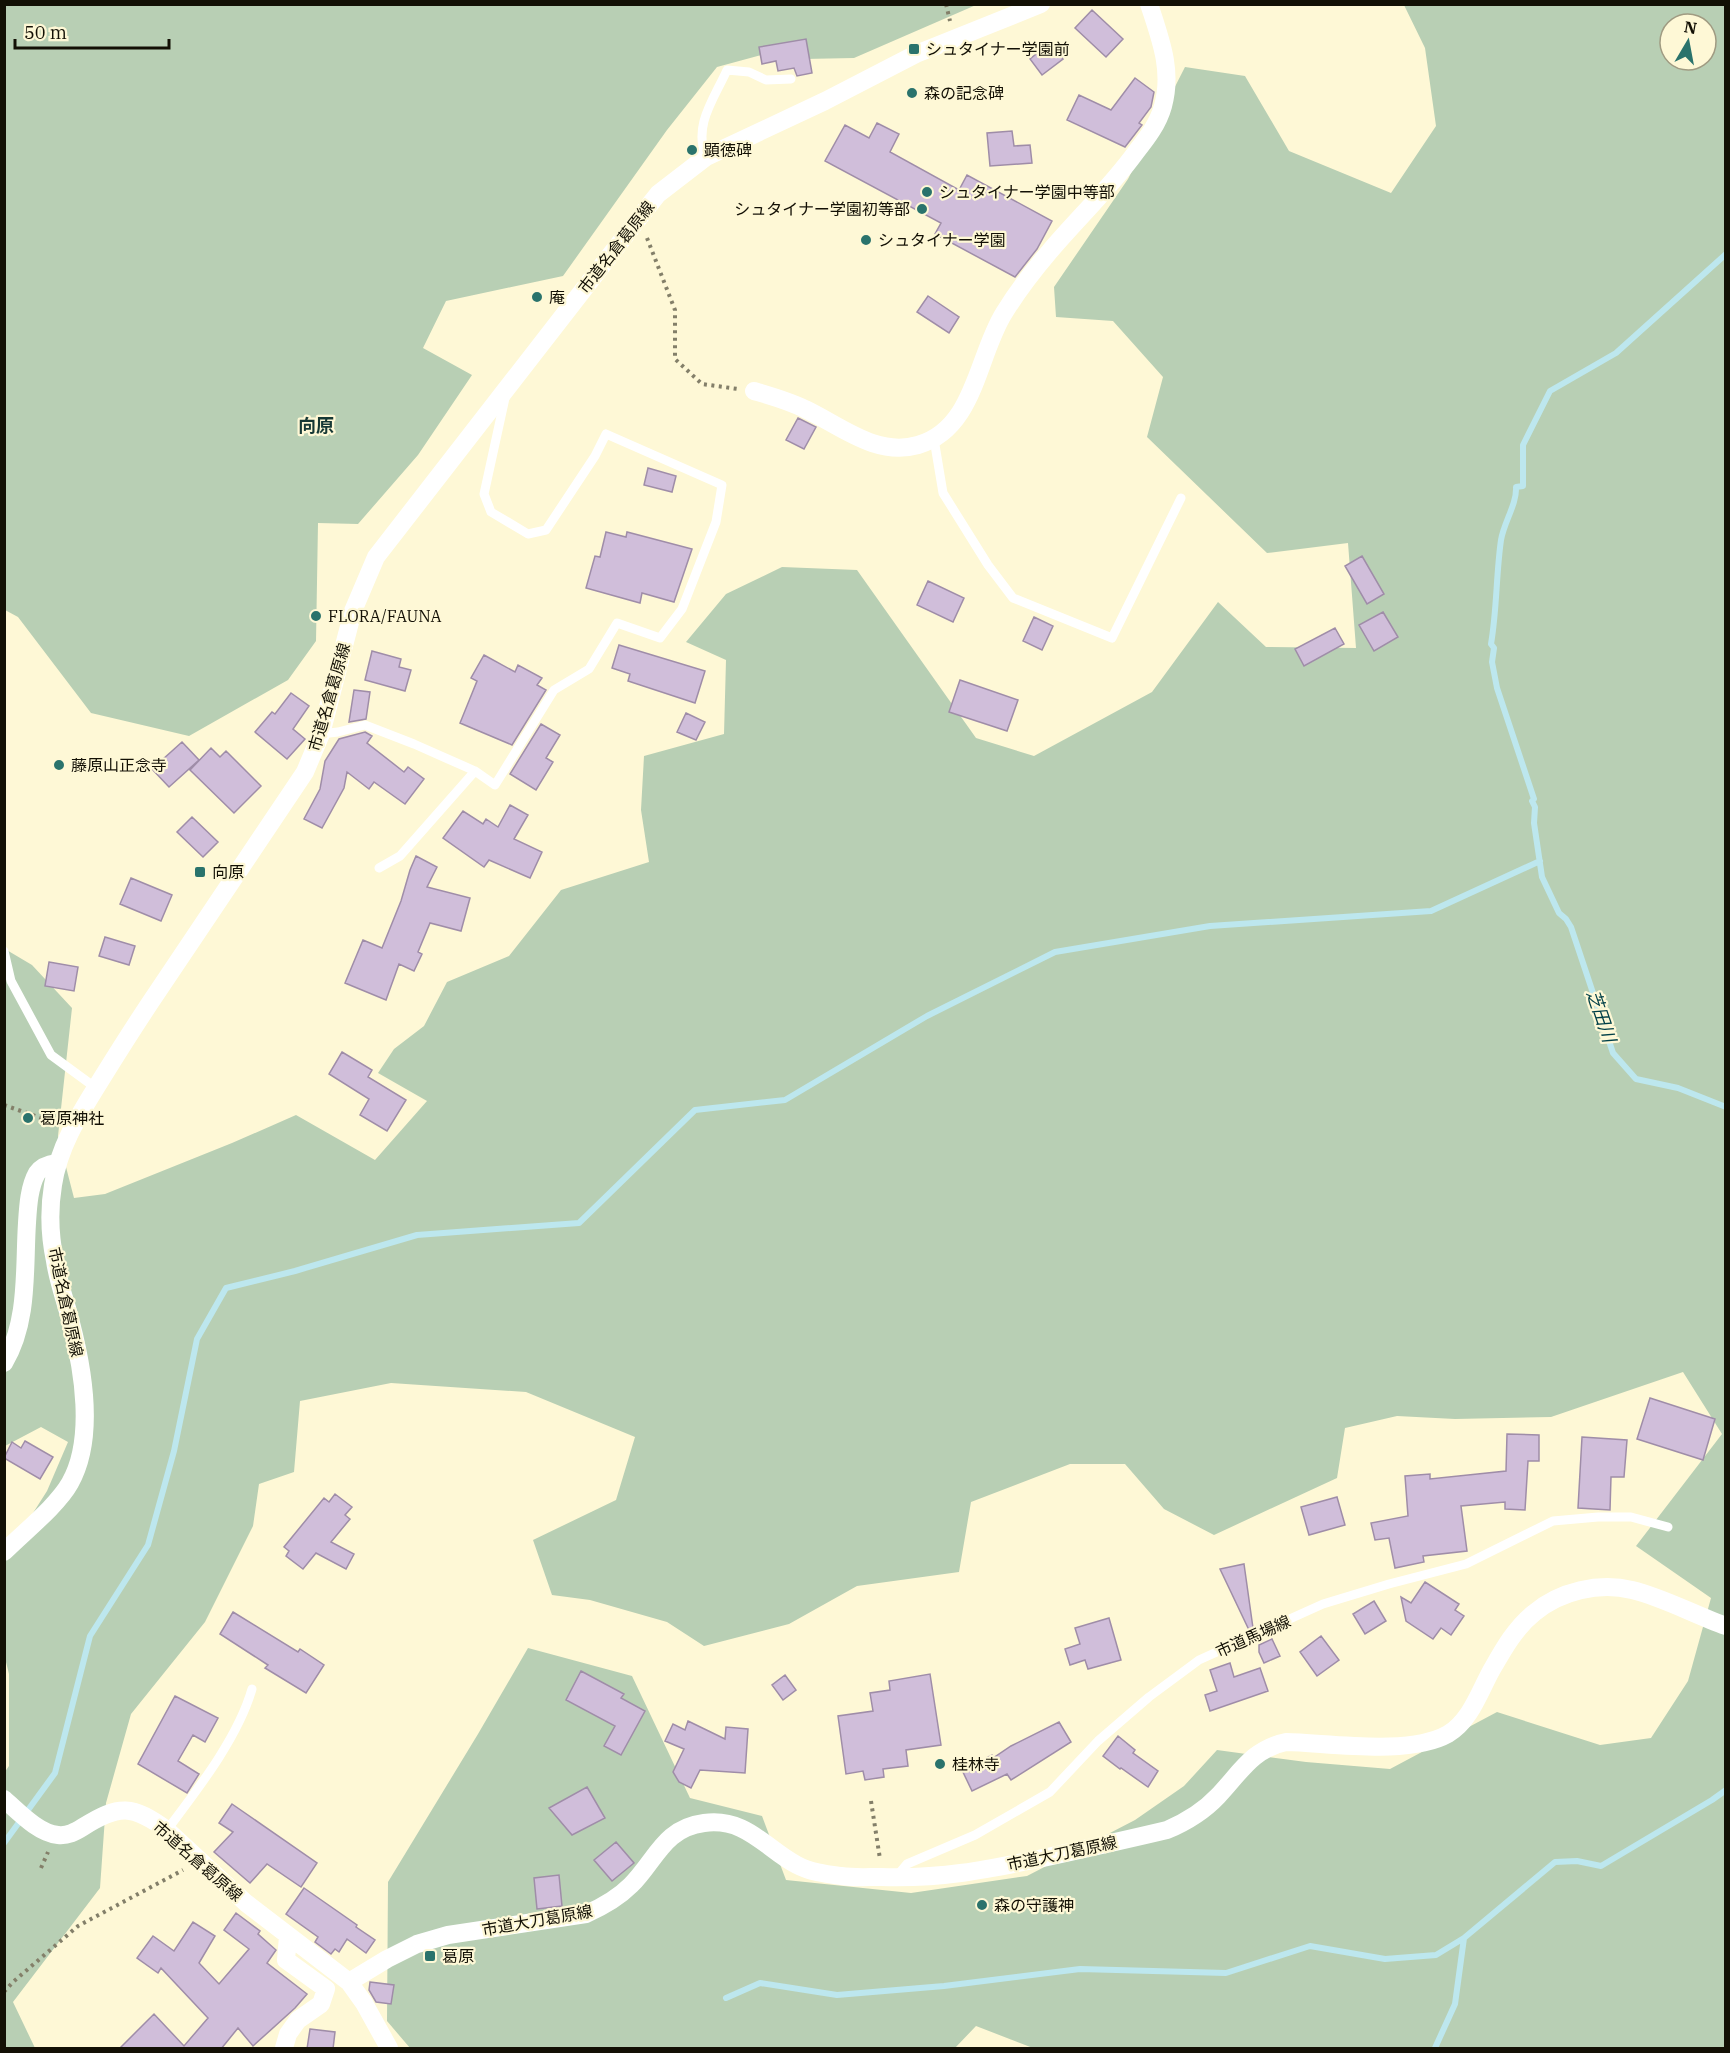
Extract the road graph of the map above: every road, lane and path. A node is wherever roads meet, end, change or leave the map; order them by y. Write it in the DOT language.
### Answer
graph roads {
  1 [pos="1041,4"];
  2 [pos="1149,4"];
  3 [pos="790,79"];
  4 [pos="706,157"];
  5 [pos="639,218"];
  6 [pos="507,387"];
  7 [pos="754,391"];
  8 [pos="934,439"];
  9 [pos="1181,498"];
  10 [pos="321,734"];
  11 [pos="475,771"];
  12 [pos="379,868"];
  13 [pos="4,951"];
  14 [pos="96,1088"];
  15 [pos="4,1105"];
  16 [pos="71,1129"];
  17 [pos="57,1163"];
  18 [pos="21,1313"];
  19 [pos="4,1339"];
  20 [pos="4,1363"];
  21 [pos="1668,1527"];
  22 [pos="4,1552"];
  23 [pos="1725,1626"];
  24 [pos="252,1689"];
  25 [pos="872,1801"];
  26 [pos="11,1805"];
  27 [pos="167,1830"];
  28 [pos="200,1861"];
  29 [pos="889,1878"];
  30 [pos="288,1936"];
  31 [pos="349,1983"];
  32 [pos="4,1992"];
  33 [pos="284,2049"];
  34 [pos="389,2049"];
  1 -- 4 [label="street, 市道名倉葛原線"];
  2 -- 8 [label="street"];
  3 -- 4 [label="lane"];
  4 -- 5 [label="street, 市道名倉葛原線"];
  5 -- 6 [label="street, 市道名倉葛原線"];
  5 -- 7 [label="path"];
  6 -- 10 [label="street, 市道名倉葛原線"];
  6 -- 11 [label="lane"];
  7 -- 8 [label="street"];
  8 -- 9 [label="lane"];
  10 -- 11 [label="lane"];
  10 -- 14 [label="street, 市道名倉葛原線"];
  11 -- 12 [label="lane"];
  13 -- 14 [label="lane"];
  14 -- 16 [label="street, 市道名倉葛原線"];
  15 -- 16 [label="path"];
  16 -- 17 [label="street, 市道名倉葛原線"];
  17 -- 18 [label="street"];
  17 -- 22 [label="street, 市道名倉葛原線"];
  18 -- 19 [label="lane"];
  18 -- 20 [label="street"];
  21 -- 29 [label="lane, 市道馬場線"];
  23 -- 29 [label="street, 市道大刀葛原線"];
  24 -- 27 [label="lane"];
  25 -- 29 [label="path"];
  26 -- 27 [label="street, 市道名倉葛原線"];
  27 -- 28 [label="street, 市道名倉葛原線"];
  28 -- 30 [label="street, 市道名倉葛原線"];
  28 -- 32 [label="path"];
  29 -- 31 [label="street, 市道大刀葛原線"];
  30 -- 31 [label="street, 市道名倉葛原線"];
  30 -- 33 [label="street"];
  31 -- 34 [label="street, 市道名倉葛原線"];
}
